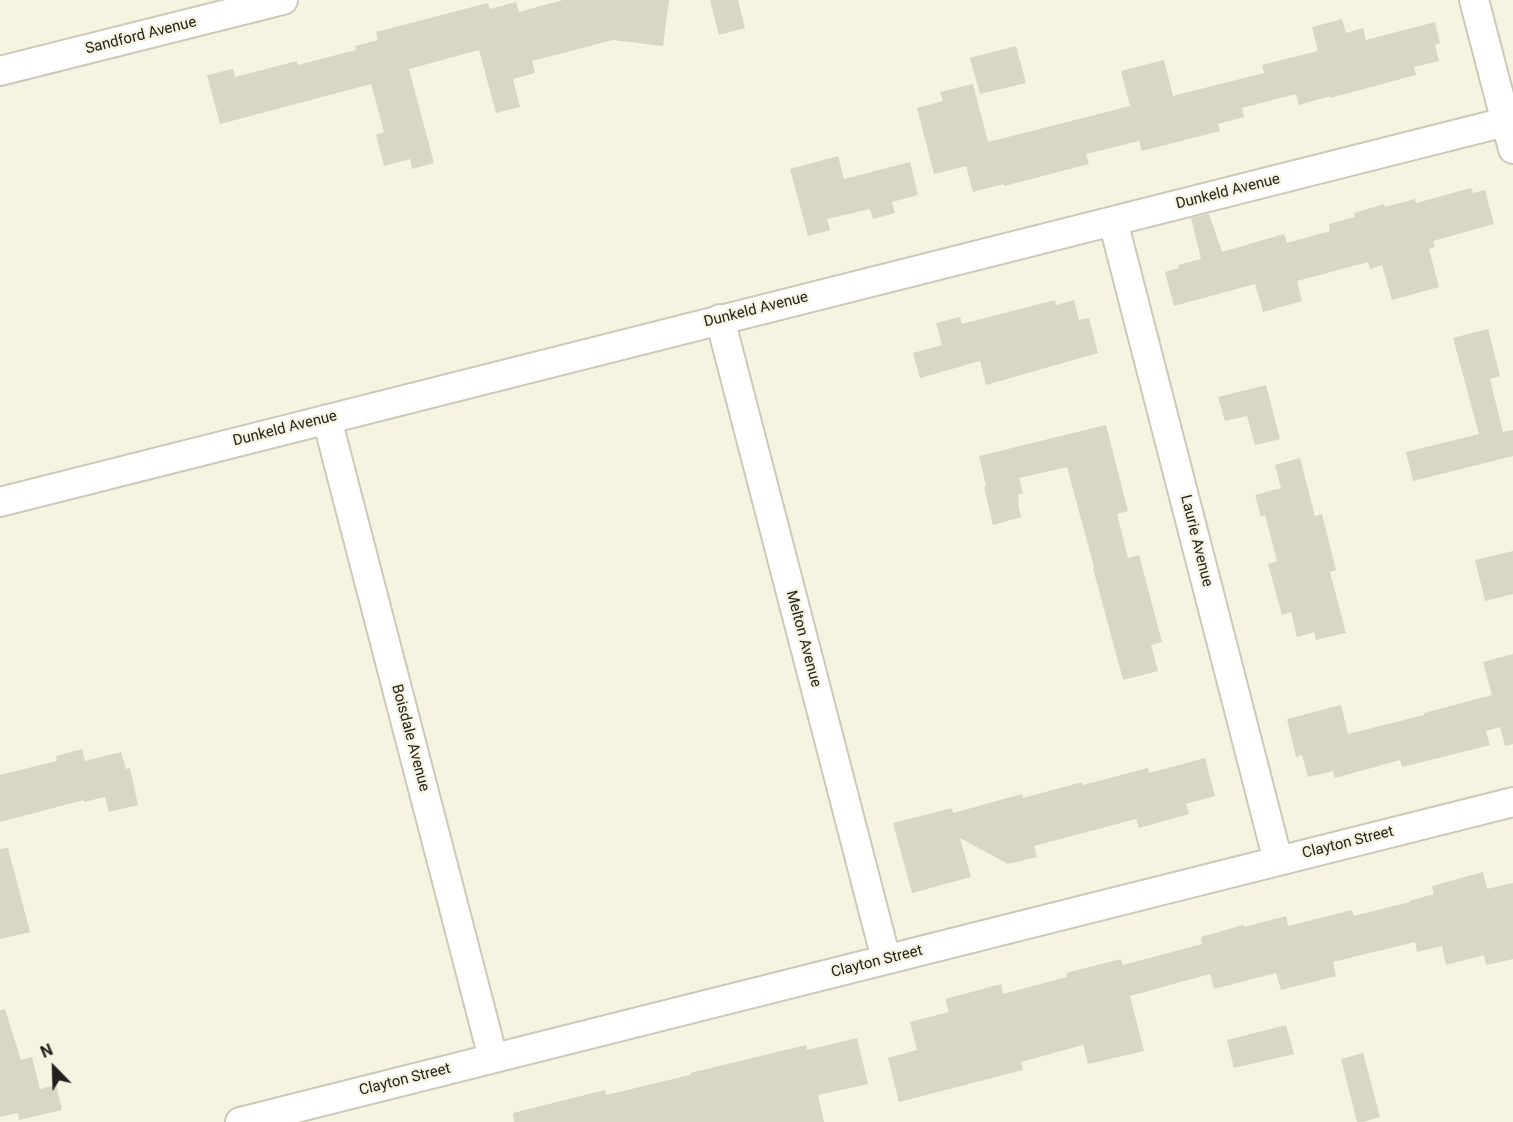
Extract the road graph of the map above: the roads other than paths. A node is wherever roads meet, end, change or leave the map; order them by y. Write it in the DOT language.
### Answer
graph roads {
  1 [pos="283,0"];
  2 [pos="1474,0"];
  3 [pos="0,71"];
  4 [pos="1511,130"];
  5 [pos="1113,221"];
  6 [pos="720,319"];
  7 [pos="327,419"];
  8 [pos="0,502"];
  9 [pos="1513,802"];
  10 [pos="1278,861"];
  11 [pos="886,959"];
  12 [pos="493,1058"];
  13 [pos="240,1122"];
  1 -- 3 [label="street, Sandford Avenue"];
  2 -- 4 [label="street"];
  4 -- 5 [label="street, Dunkeld Avenue"];
  5 -- 6 [label="street, Dunkeld Avenue"];
  5 -- 10 [label="street, Laurie Avenue"];
  6 -- 7 [label="street, Dunkeld Avenue"];
  6 -- 11 [label="street, Melton Avenue"];
  7 -- 8 [label="street, Dunkeld Avenue"];
  7 -- 12 [label="street, Boisdale Avenue"];
  9 -- 10 [label="street, Clayton Street"];
  10 -- 11 [label="street, Clayton Street"];
  11 -- 12 [label="street, Clayton Street"];
  12 -- 13 [label="street, Clayton Street"];
}
